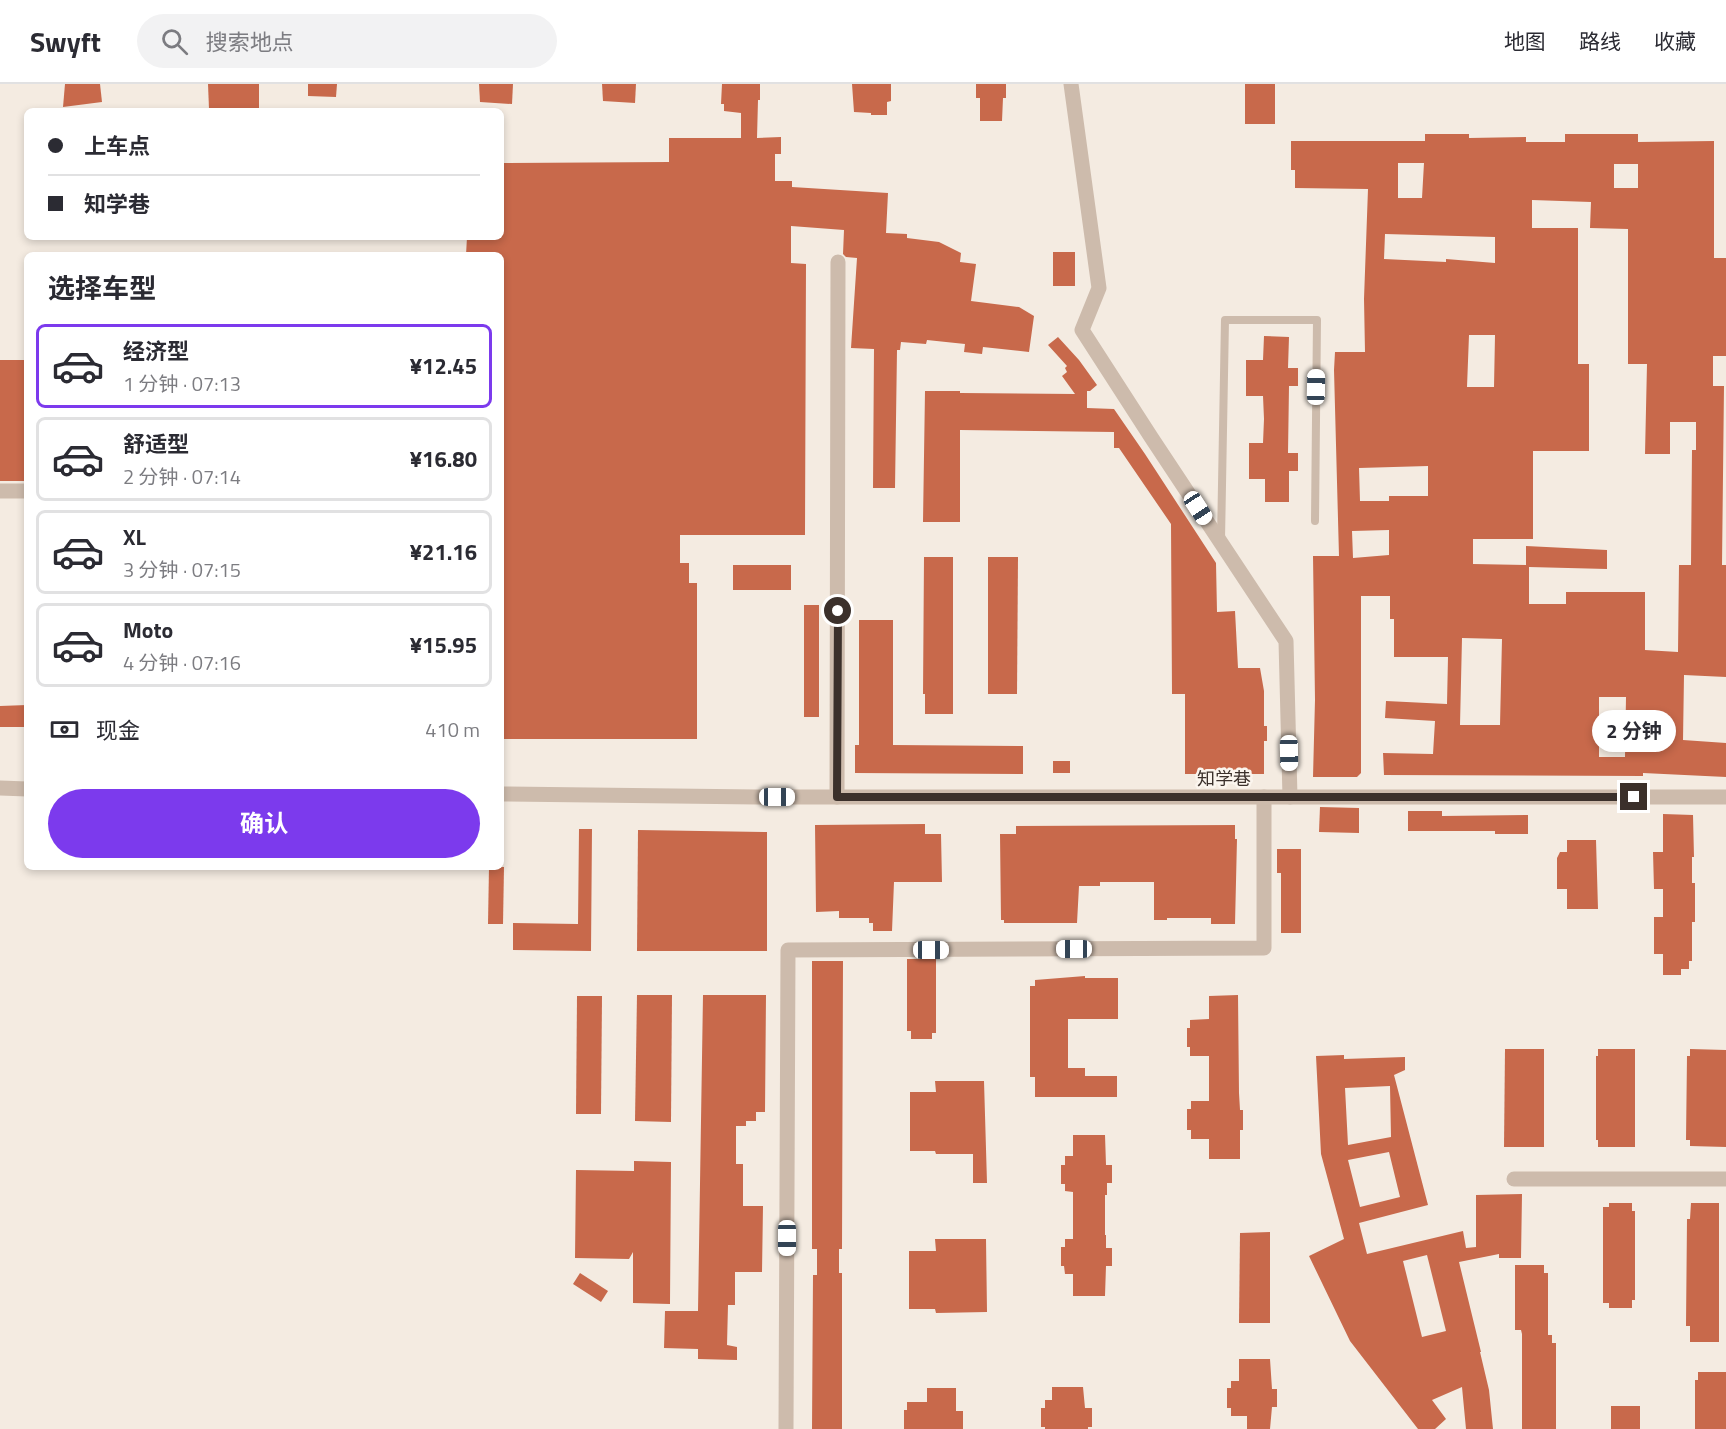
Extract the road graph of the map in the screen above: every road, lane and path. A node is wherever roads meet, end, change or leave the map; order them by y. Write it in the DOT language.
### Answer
graph roads {
  1 [pos="1071,84"];
  2 [pos="838,262"];
  3 [pos="0,491"];
  4 [pos="24,491"];
  5 [pos="1315,521"];
  6 [pos="1221,543"];
  7 [pos="0,788"];
  8 [pos="24,789"];
  9 [pos="504,794"];
  10 [pos="837,797"];
  11 [pos="1264,797"];
  12 [pos="1290,797"];
  13 [pos="1726,797"];
  14 [pos="1514,1179"];
  15 [pos="1726,1179"];
  16 [pos="786,1429"];
  1 -- 6 [label="street"];
  2 -- 10 [label="street"];
  3 -- 4 [label="street"];
  5 -- 6 [label="lane"];
  6 -- 12 [label="street"];
  7 -- 8 [label="street"];
  9 -- 10 [label="street, 知学巷"];
  10 -- 11 [label="street, 知学巷"];
  11 -- 12 [label="street, 知学巷"];
  11 -- 16 [label="street"];
  12 -- 13 [label="street, 知学巷"];
  14 -- 15 [label="street"];
}
